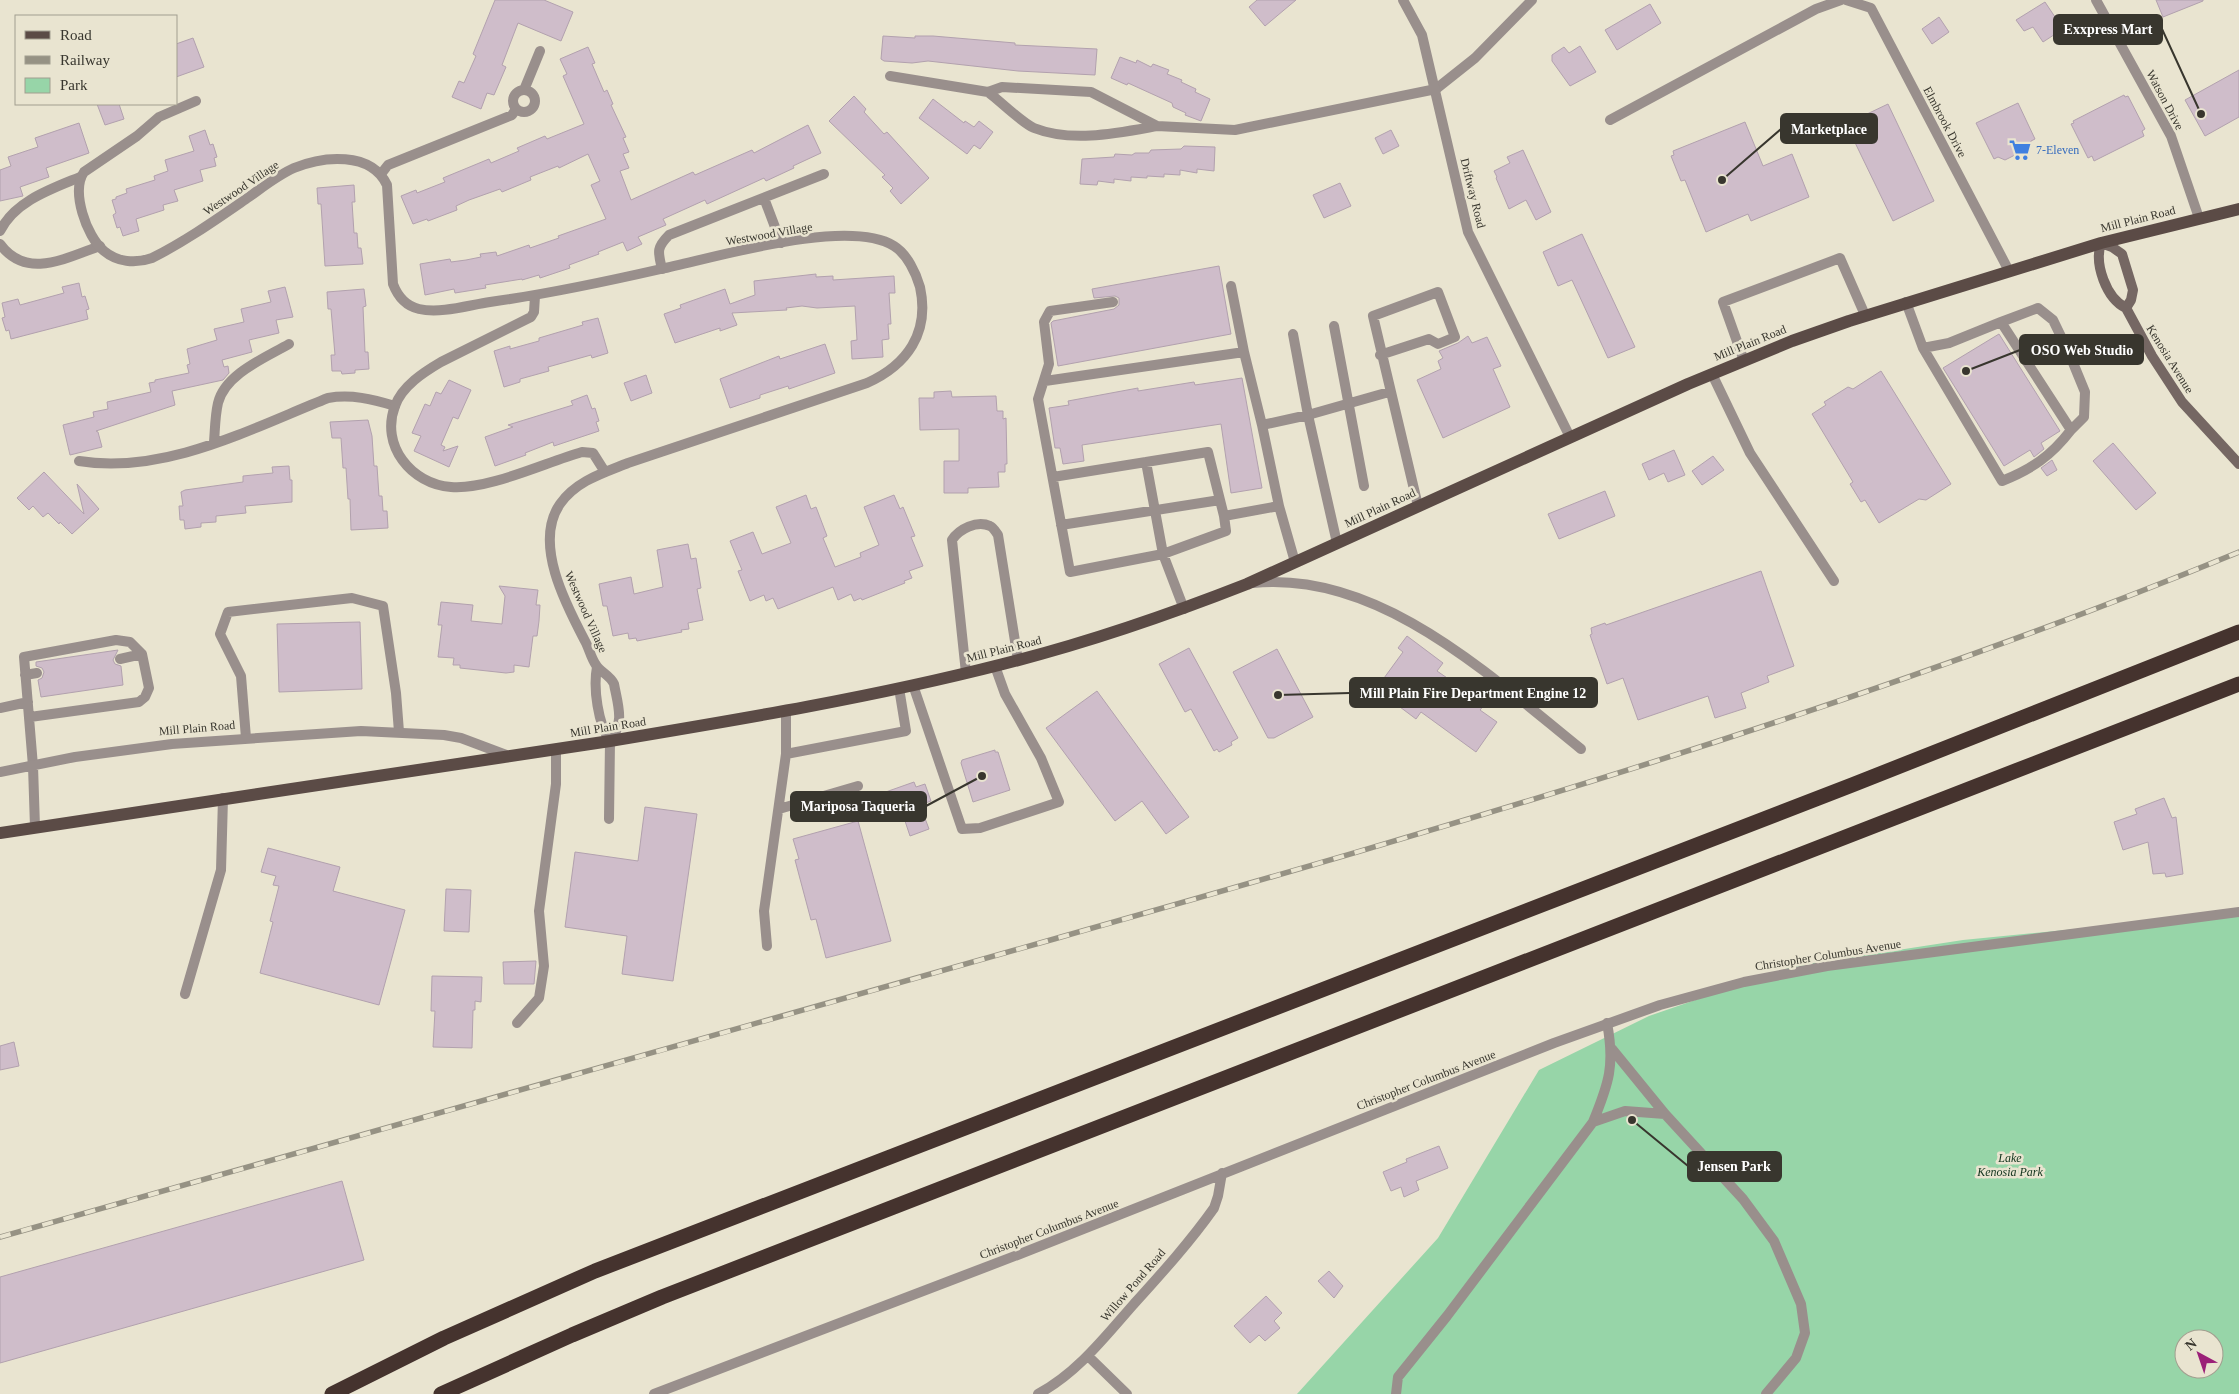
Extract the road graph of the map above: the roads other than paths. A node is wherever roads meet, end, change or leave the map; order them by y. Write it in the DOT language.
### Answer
graph roads {
  1 [pos="1403,0"];
  2 [pos="1532,0"];
  3 [pos="1841,0"];
  4 [pos="1846,0"];
  5 [pos="2096,0"];
  6 [pos="540,51"];
  7 [pos="890,76"];
  8 [pos="1436,89"];
  9 [pos="524,90"];
  10 [pos="988,92"];
  11 [pos="196,101"];
  12 [pos="516,109"];
  13 [pos="1610,120"];
  14 [pos="1157,126"];
  15 [pos="381,174"];
  16 [pos="824,174"];
  17 [pos="80,177"];
  18 [pos="764,198"];
  19 [pos="2239,209"];
  20 [pos="2199,218"];
  21 [pos="0,231"];
  22 [pos="781,243"];
  23 [pos="2101,243"];
  24 [pos="0,244"];
  25 [pos="100,246"];
  26 [pos="662,269"];
  27 [pos="2009,271"];
  28 [pos="1231,286"];
  29 [pos="535,296"];
  30 [pos="1113,302"];
  31 [pos="1906,302"];
  32 [pos="2126,308"];
  33 [pos="1865,315"];
  34 [pos="2001,322"];
  35 [pos="1334,326"];
  36 [pos="1293,334"];
  37 [pos="288,344"];
  38 [pos="1923,348"];
  39 [pos="1244,352"];
  40 [pos="1380,355"];
  41 [pos="1744,361"];
  42 [pos="1712,374"];
  43 [pos="1045,381"];
  44 [pos="1389,392"];
  45 [pos="1349,404"];
  46 [pos="395,406"];
  47 [pos="1308,415"];
  48 [pos="1262,425"];
  49 [pos="2071,430"];
  50 [pos="1570,437"];
  51 [pos="214,442"];
  52 [pos="79,461"];
  53 [pos="1146,462"];
  54 [pos="2239,464"];
  55 [pos="605,472"];
  56 [pos="1053,477"];
  57 [pos="1364,486"];
  58 [pos="1220,500"];
  59 [pos="1279,506"];
  60 [pos="1418,506"];
  61 [pos="1155,511"];
  62 [pos="1224,516"];
  63 [pos="1061,525"];
  64 [pos="1337,544"];
  65 [pos="1163,554"];
  66 [pos="1295,562"];
  67 [pos="1834,582"];
  68 [pos="1247,584"];
  69 [pos="1184,609"];
  70 [pos="2239,632"];
  71 [pos="142,654"];
  72 [pos="120,659"];
  73 [pos="1018,660"];
  74 [pos="995,666"];
  75 [pos="597,667"];
  76 [pos="37,673"];
  77 [pos="966,673"];
  78 [pos="25,675"];
  79 [pos="2239,684"];
  80 [pos="914,685"];
  81 [pos="899,688"];
  82 [pos="28,702"];
  83 [pos="0,708"];
  84 [pos="786,710"];
  85 [pos="30,717"];
  86 [pos="399,732"];
  87 [pos="246,738"];
  88 [pos="610,741"];
  89 [pos="1580,748"];
  90 [pos="556,749"];
  91 [pos="786,754"];
  92 [pos="510,756"];
  93 [pos="33,766"];
  94 [pos="0,772"];
  95 [pos="858,786"];
  96 [pos="223,798"];
  97 [pos="779,809"];
  98 [pos="609,819"];
  99 [pos="35,827"];
  100 [pos="0,833"];
  101 [pos="2239,912"];
  102 [pos="768,946"];
  103 [pos="185,994"];
  104 [pos="517,1023"];
  105 [pos="1607,1023"];
  106 [pos="1612,1049"];
  107 [pos="1665,1114"];
  108 [pos="1593,1122"];
  109 [pos="1222,1173"];
  110 [pos="1088,1356"];
  111 [pos="332,1394"];
  112 [pos="441,1394"];
  113 [pos="654,1394"];
  114 [pos="1038,1394"];
  115 [pos="1127,1394"];
  116 [pos="1396,1394"];
  117 [pos="1766,1394"];
  1 -- 8 [label="street, Driftway Road"];
  2 -- 8 [label="street"];
  3 -- 13 [label="street"];
  4 -- 27 [label="street, Elmbrook Drive"];
  5 -- 20 [label="street, Watson Drive"];
  6 -- 9 [label="street"];
  7 -- 10 [label="street"];
  8 -- 14 [label="street"];
  8 -- 50 [label="street, Driftway Road"];
  9 -- 12 [label="street"];
  9 -- 12 [label="street"];
  10 -- 14 [label="street"];
  10 -- 14 [label="street"];
  11 -- 17 [label="street"];
  12 -- 15 [label="street"];
  15 -- 25 [label="street, Westwood Village"];
  15 -- 29 [label="street, Westwood Village"];
  16 -- 18 [label="street"];
  17 -- 21 [label="street"];
  17 -- 25 [label="street, Westwood Village"];
  18 -- 22 [label="street"];
  18 -- 26 [label="street"];
  19 -- 20 [label="main road, Mill Plain Road"];
  20 -- 23 [label="main road, Mill Plain Road"];
  22 -- 26 [label="street, Westwood Village"];
  22 -- 55 [label="street, Westwood Village"];
  23 -- 27 [label="main road, Mill Plain Road"];
  23 -- 32 [label="street, Kenosia Avenue"];
  23 -- 32 [label="street"];
  24 -- 25 [label="street"];
  26 -- 29 [label="street, Westwood Village"];
  27 -- 31 [label="main road, Mill Plain Road"];
  28 -- 39 [label="street"];
  29 -- 46 [label="street"];
  30 -- 43 [label="street"];
  31 -- 33 [label="main road, Mill Plain Road"];
  31 -- 38 [label="street"];
  32 -- 54 [label="street, Kenosia Avenue"];
  33 -- 41 [label="main road, Mill Plain Road"];
  33 -- 41 [label="street"];
  34 -- 38 [label="street"];
  34 -- 49 [label="street"];
  34 -- 49 [label="street"];
  35 -- 45 [label="street"];
  36 -- 47 [label="street"];
  37 -- 51 [label="street"];
  38 -- 49 [label="street"];
  39 -- 43 [label="street"];
  39 -- 48 [label="street"];
  40 -- 40 [label="street"];
  40 -- 44 [label="street"];
  41 -- 42 [label="main road, Mill Plain Road"];
  42 -- 50 [label="main road, Mill Plain Road"];
  42 -- 67 [label="street"];
  43 -- 56 [label="street"];
  44 -- 45 [label="street"];
  44 -- 60 [label="street"];
  45 -- 47 [label="street"];
  45 -- 57 [label="street"];
  46 -- 51 [label="street"];
  46 -- 55 [label="street"];
  47 -- 48 [label="street"];
  47 -- 64 [label="street"];
  48 -- 59 [label="street"];
  50 -- 60 [label="main road, Mill Plain Road"];
  51 -- 52 [label="street"];
  53 -- 56 [label="street"];
  53 -- 58 [label="street"];
  53 -- 61 [label="street"];
  55 -- 75 [label="street, Westwood Village"];
  56 -- 63 [label="street"];
  58 -- 61 [label="street"];
  58 -- 62 [label="street"];
  59 -- 62 [label="street"];
  59 -- 66 [label="street"];
  60 -- 64 [label="main road, Mill Plain Road"];
  61 -- 63 [label="street"];
  61 -- 65 [label="street"];
  62 -- 65 [label="street"];
  63 -- 65 [label="street"];
  64 -- 66 [label="main road, Mill Plain Road"];
  65 -- 69 [label="street"];
  66 -- 68 [label="main road, Mill Plain Road"];
  68 -- 69 [label="main road, Mill Plain Road"];
  68 -- 89 [label="street"];
  69 -- 73 [label="main road, Mill Plain Road"];
  70 -- 111 [label="highway"];
  71 -- 72 [label="street"];
  71 -- 78 [label="street"];
  71 -- 85 [label="street"];
  73 -- 74 [label="main road, Mill Plain Road"];
  73 -- 77 [label="street"];
  74 -- 77 [label="main road, Mill Plain Road"];
  74 -- 80 [label="street"];
  75 -- 88 [label="street, Westwood Village"];
  75 -- 88 [label="street, Westwood Village"];
  76 -- 78 [label="street"];
  77 -- 80 [label="main road, Mill Plain Road"];
  78 -- 82 [label="street"];
  79 -- 112 [label="highway"];
  80 -- 81 [label="main road, Mill Plain Road"];
  81 -- 84 [label="main road, Mill Plain Road"];
  81 -- 91 [label="street"];
  82 -- 83 [label="street"];
  82 -- 85 [label="street"];
  84 -- 88 [label="main road, Mill Plain Road"];
  84 -- 91 [label="street"];
  85 -- 93 [label="street"];
  86 -- 87 [label="street, Mill Plain Road"];
  86 -- 87 [label="street"];
  86 -- 92 [label="street, Mill Plain Road"];
  87 -- 93 [label="street, Mill Plain Road"];
  88 -- 90 [label="main road, Mill Plain Road"];
  88 -- 98 [label="street"];
  90 -- 92 [label="main road, Mill Plain Road"];
  90 -- 104 [label="street"];
  91 -- 97 [label="street"];
  92 -- 96 [label="main road, Mill Plain Road"];
  93 -- 94 [label="street, Mill Plain Road"];
  93 -- 99 [label="street"];
  95 -- 97 [label="street"];
  96 -- 99 [label="main road, Mill Plain Road"];
  96 -- 103 [label="street"];
  97 -- 102 [label="street"];
  99 -- 100 [label="main road, Mill Plain Road"];
  101 -- 105 [label="street, Christopher Columbus Avenue"];
  105 -- 106 [label="street"];
  105 -- 109 [label="street, Christopher Columbus Avenue"];
  106 -- 107 [label="street"];
  106 -- 108 [label="street"];
  107 -- 108 [label="street"];
  107 -- 117 [label="street"];
  108 -- 116 [label="street"];
  109 -- 110 [label="street, Willow Pond Road"];
  109 -- 113 [label="street, Christopher Columbus Avenue"];
  110 -- 114 [label="street, Willow Pond Road"];
  110 -- 115 [label="street"];
}
